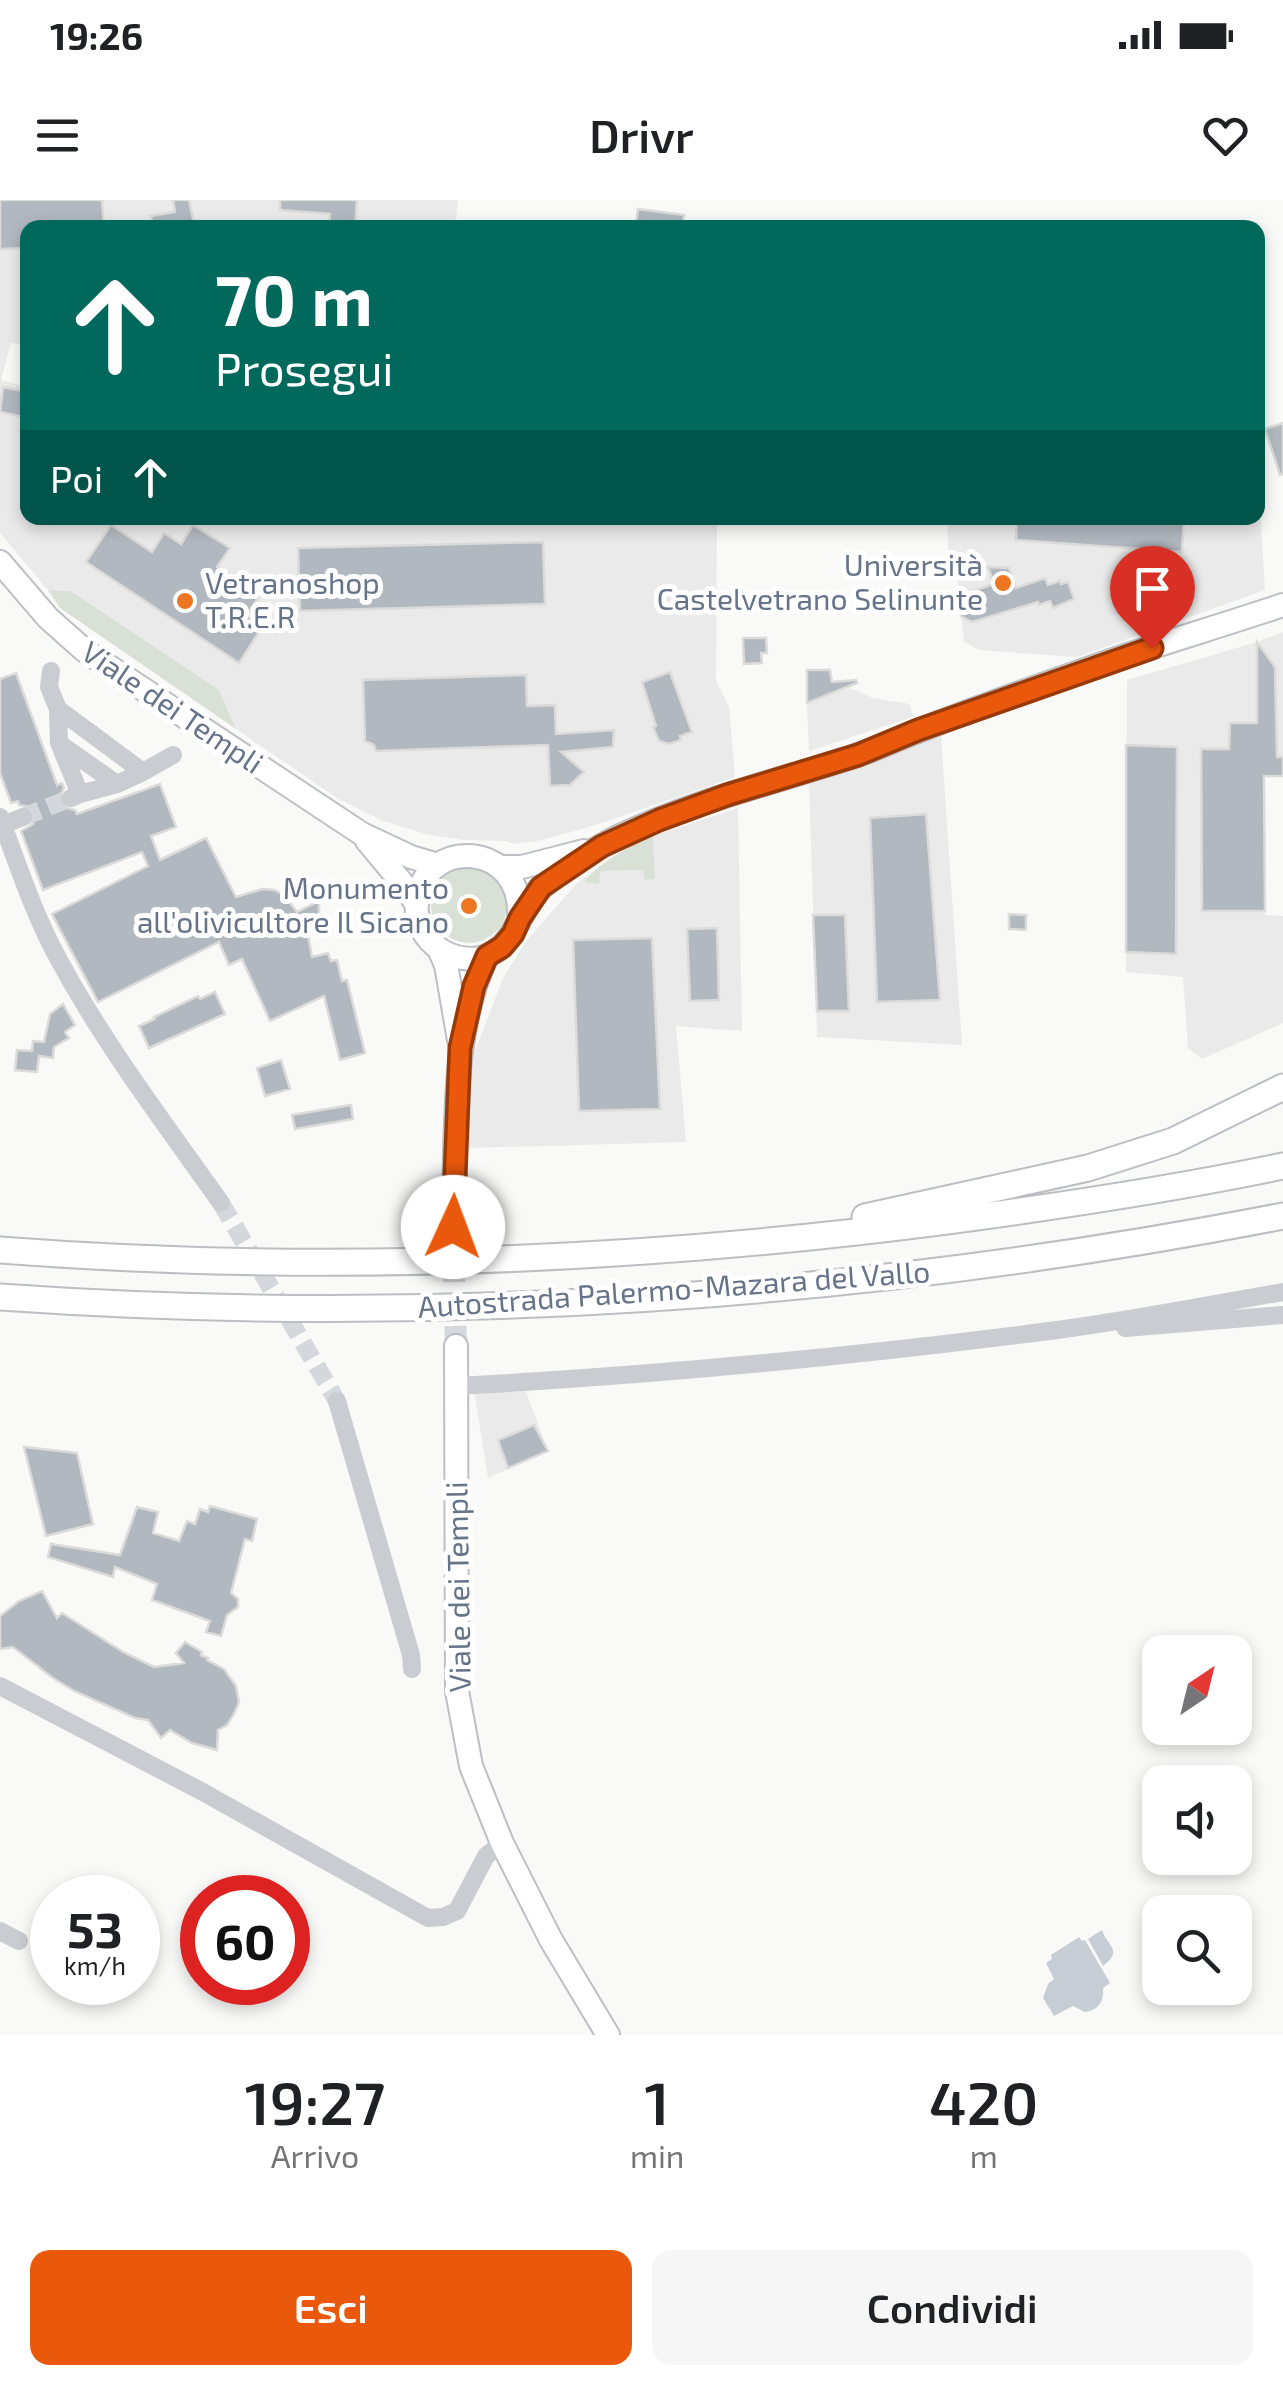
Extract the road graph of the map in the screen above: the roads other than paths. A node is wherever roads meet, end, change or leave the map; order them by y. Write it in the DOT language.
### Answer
graph roads {
  1 [pos="0,562"];
  2 [pos="1283,605"];
  3 [pos="51,671"];
  4 [pos="58,709"];
  5 [pos="59,743"];
  6 [pos="173,755"];
  7 [pos="143,772"];
  8 [pos="116,784"];
  9 [pos="23,817"];
  10 [pos="2,821"];
  11 [pos="362,834"];
  12 [pos="602,846"];
  13 [pos="438,865"];
  14 [pos="502,868"];
  15 [pos="416,905"];
  16 [pos="520,918"];
  17 [pos="439,949"];
  18 [pos="487,956"];
  19 [pos="460,1048"];
  20 [pos="1283,1087"];
  21 [pos="1283,1166"];
  22 [pos="221,1203"];
  23 [pos="1283,1216"];
  24 [pos="453,1227"];
  25 [pos="0,1250"];
  26 [pos="595,1254"];
  27 [pos="1283,1292"];
  28 [pos="0,1298"];
  29 [pos="1283,1315"];
  30 [pos="1060,1330"];
  31 [pos="456,1346"];
  32 [pos="458,1386"];
  33 [pos="337,1401"];
  34 [pos="412,1669"];
  35 [pos="0,1686"];
  36 [pos="502,1842"];
  37 [pos="0,1930"];
  38 [pos="19,1941"];
  39 [pos="608,2035"];
  1 -- 11 [label="main road, Viale dei Templi"];
  2 -- 12 [label="main road"];
  3 -- 4 [label="street"];
  4 -- 5 [label="street"];
  4 -- 7 [label="street"];
  5 -- 8 [label="street"];
  5 -- 8 [label="street"];
  6 -- 7 [label="street"];
  7 -- 8 [label="street"];
  9 -- 10 [label="street"];
  10 -- 22 [label="street"];
  11 -- 13 [label="main road"];
  11 -- 15 [label="main road"];
  12 -- 14 [label="main road"];
  12 -- 16 [label="main road"];
  13 -- 14 [label="main road"];
  13 -- 15 [label="main road"];
  14 -- 16 [label="main road"];
  15 -- 17 [label="main road"];
  16 -- 18 [label="main road"];
  17 -- 18 [label="main road"];
  17 -- 19 [label="main road"];
  18 -- 19 [label="main road"];
  19 -- 24 [label="main road"];
  20 -- 26 [label="highway"];
  21 -- 26 [label="highway, Autostrada Palermo-Mazara del Vallo"];
  23 -- 28 [label="highway, Autostrada Palermo-Mazara del Vallo"];
  25 -- 26 [label="highway, Autostrada Palermo-Mazara del Vallo"];
  27 -- 30 [label="street"];
  29 -- 30 [label="street"];
  30 -- 32 [label="street"];
  31 -- 32 [label="main road, Viale dei Templi"];
  32 -- 36 [label="main road, Viale dei Templi"];
  33 -- 34 [label="street"];
  35 -- 36 [label="street"];
  36 -- 39 [label="main road, Viale dei Templi"];
  37 -- 38 [label="street"];
}
